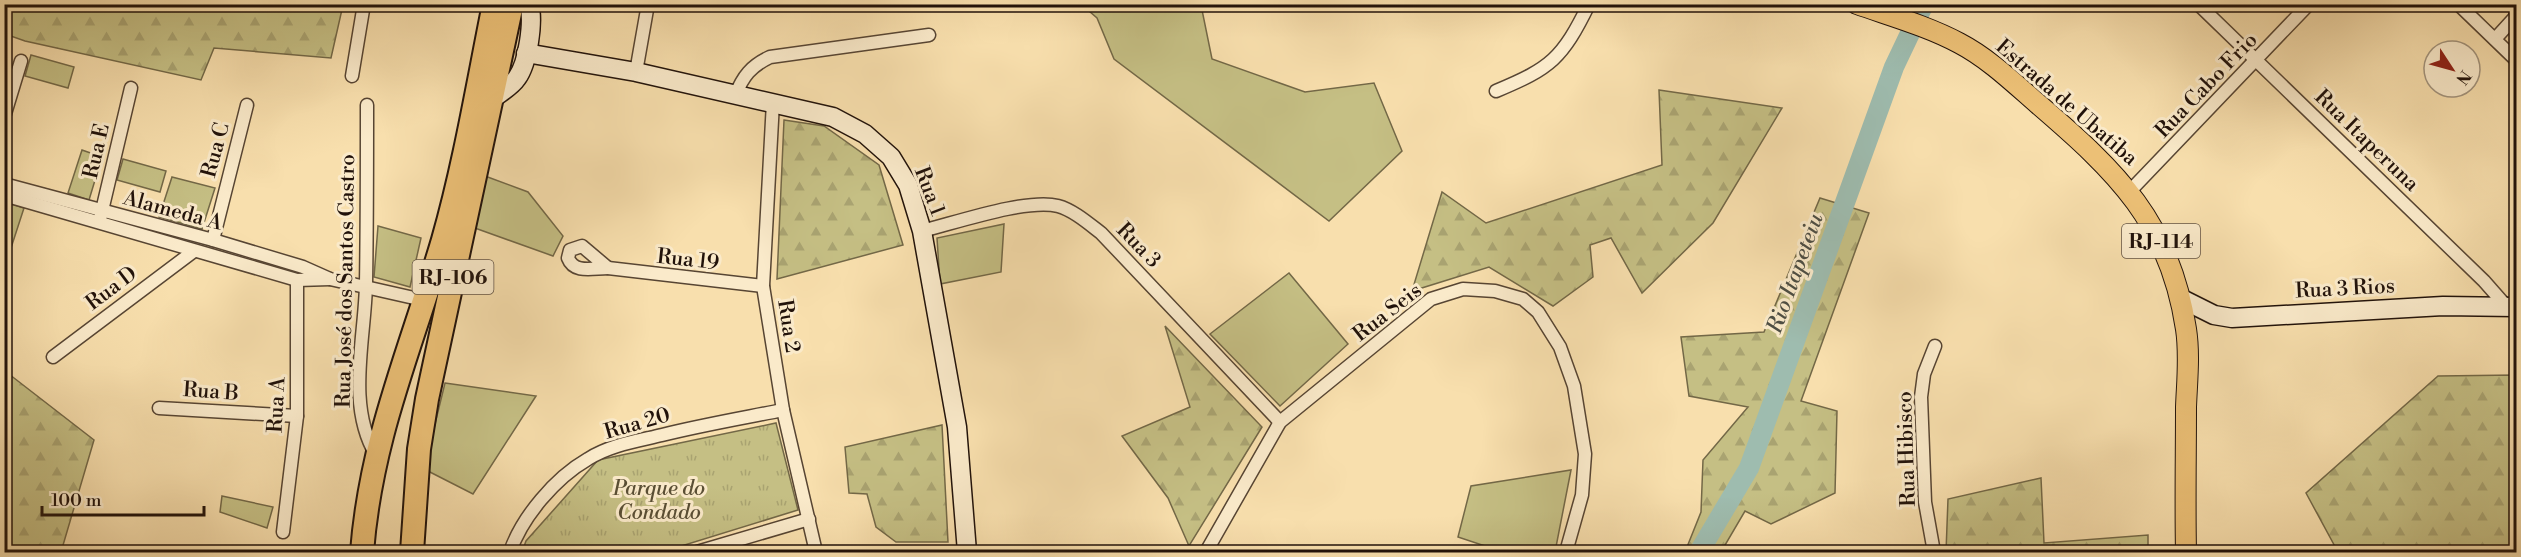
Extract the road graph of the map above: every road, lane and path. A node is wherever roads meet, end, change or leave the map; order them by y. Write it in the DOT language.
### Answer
graph roads {
  1 [pos="364,4"];
  2 [pos="494,4"];
  3 [pos="512,4"];
  4 [pos="530,4"];
  5 [pos="648,4"];
  6 [pos="1589,4"];
  7 [pos="1857,4"];
  8 [pos="2198,4"];
  9 [pos="2309,4"];
  10 [pos="2458,4"];
  11 [pos="2517,16"];
  12 [pos="929,35"];
  13 [pos="2495,39"];
  14 [pos="526,53"];
  15 [pos="2517,60"];
  16 [pos="21,61"];
  17 [pos="2257,61"];
  18 [pos="636,72"];
  19 [pos="352,76"];
  20 [pos="131,88"];
  21 [pos="1496,91"];
  22 [pos="735,96"];
  23 [pos="492,99"];
  24 [pos="772,102"];
  25 [pos="247,105"];
  26 [pos="367,105"];
  27 [pos="4,117"];
  28 [pos="4,184"];
  29 [pos="2130,191"];
  30 [pos="4,195"];
  31 [pos="101,217"];
  32 [pos="922,231"];
  33 [pos="213,240"];
  34 [pos="194,251"];
  35 [pos="608,268"];
  36 [pos="330,279"];
  37 [pos="297,280"];
  38 [pos="366,286"];
  39 [pos="763,286"];
  40 [pos="2180,298"];
  41 [pos="423,300"];
  42 [pos="2511,306"];
  43 [pos="1935,346"];
  44 [pos="53,357"];
  45 [pos="159,408"];
  46 [pos="783,410"];
  47 [pos="297,416"];
  48 [pos="1280,422"];
  49 [pos="376,455"];
  50 [pos="808,519"];
  51 [pos="283,532"];
  52 [pos="362,552"];
  53 [pos="412,552"];
  54 [pos="510,552"];
  55 [pos="697,552"];
  56 [pos="816,552"];
  57 [pos="967,552"];
  58 [pos="1206,552"];
  59 [pos="1566,552"];
  60 [pos="1934,552"];
  61 [pos="2186,552"];
  1 -- 19 [label="street"];
  2 -- 41 [label="highway, RJ-106"];
  3 -- 23 [label="highway, RJ-106"];
  4 -- 14 [label="street"];
  5 -- 18 [label="street"];
  6 -- 21 [label="street"];
  7 -- 29 [label="main road, Estrada de Ubatiba / RJ-114"];
  8 -- 17 [label="street, Rua Itaperuna"];
  9 -- 17 [label="street, Rua Cabo Frio"];
  10 -- 13 [label="street"];
  11 -- 13 [label="street"];
  12 -- 22 [label="street"];
  13 -- 15 [label="street"];
  14 -- 18 [label="street, Rua 1"];
  14 -- 23 [label="street"];
  16 -- 27 [label="street"];
  17 -- 29 [label="street, Rua Cabo Frio"];
  17 -- 42 [label="street, Rua Itaperuna"];
  18 -- 22 [label="street, Rua 1"];
  20 -- 31 [label="street, Rua E"];
  22 -- 24 [label="street, Rua 1"];
  23 -- 53 [label="highway, RJ-106"];
  24 -- 32 [label="street, Rua 1"];
  24 -- 39 [label="street, Rua 2"];
  25 -- 33 [label="street, Rua C"];
  26 -- 38 [label="street, Rua José dos Santos Castro"];
  28 -- 31 [label="street, Alameda A"];
  29 -- 40 [label="main road, Estrada de Ubatiba / RJ-114"];
  30 -- 31 [label="street, Alameda A"];
  31 -- 33 [label="street, Alameda A"];
  31 -- 34 [label="street, Alameda A"];
  32 -- 48 [label="street, Rua 3"];
  32 -- 57 [label="street, Rua 1"];
  33 -- 36 [label="street, Alameda A"];
  34 -- 37 [label="street, Alameda A"];
  34 -- 44 [label="street, Rua D"];
  35 -- 39 [label="street, Rua 19"];
  36 -- 37 [label="street, Alameda A"];
  36 -- 38 [label="street, Alameda A"];
  37 -- 47 [label="street, Rua A"];
  38 -- 41 [label="street, Alameda A"];
  38 -- 49 [label="street, Rua José dos Santos Castro"];
  39 -- 46 [label="street, Rua 2"];
  40 -- 42 [label="street, Rua 3 Rios"];
  40 -- 61 [label="main road, Estrada de Ubatiba / RJ-114"];
  41 -- 49 [label="highway, RJ-106"];
  43 -- 60 [label="street, Rua Hibisco"];
  45 -- 47 [label="street, Rua B"];
  46 -- 50 [label="street, Rua 2"];
  46 -- 54 [label="street, Rua 20"];
  47 -- 51 [label="street, Rua A"];
  48 -- 58 [label="street, Rua Seis"];
  48 -- 59 [label="street, Rua Seis"];
  49 -- 52 [label="highway, RJ-106"];
  50 -- 55 [label="street"];
  50 -- 56 [label="street, Rua 2"];
}
